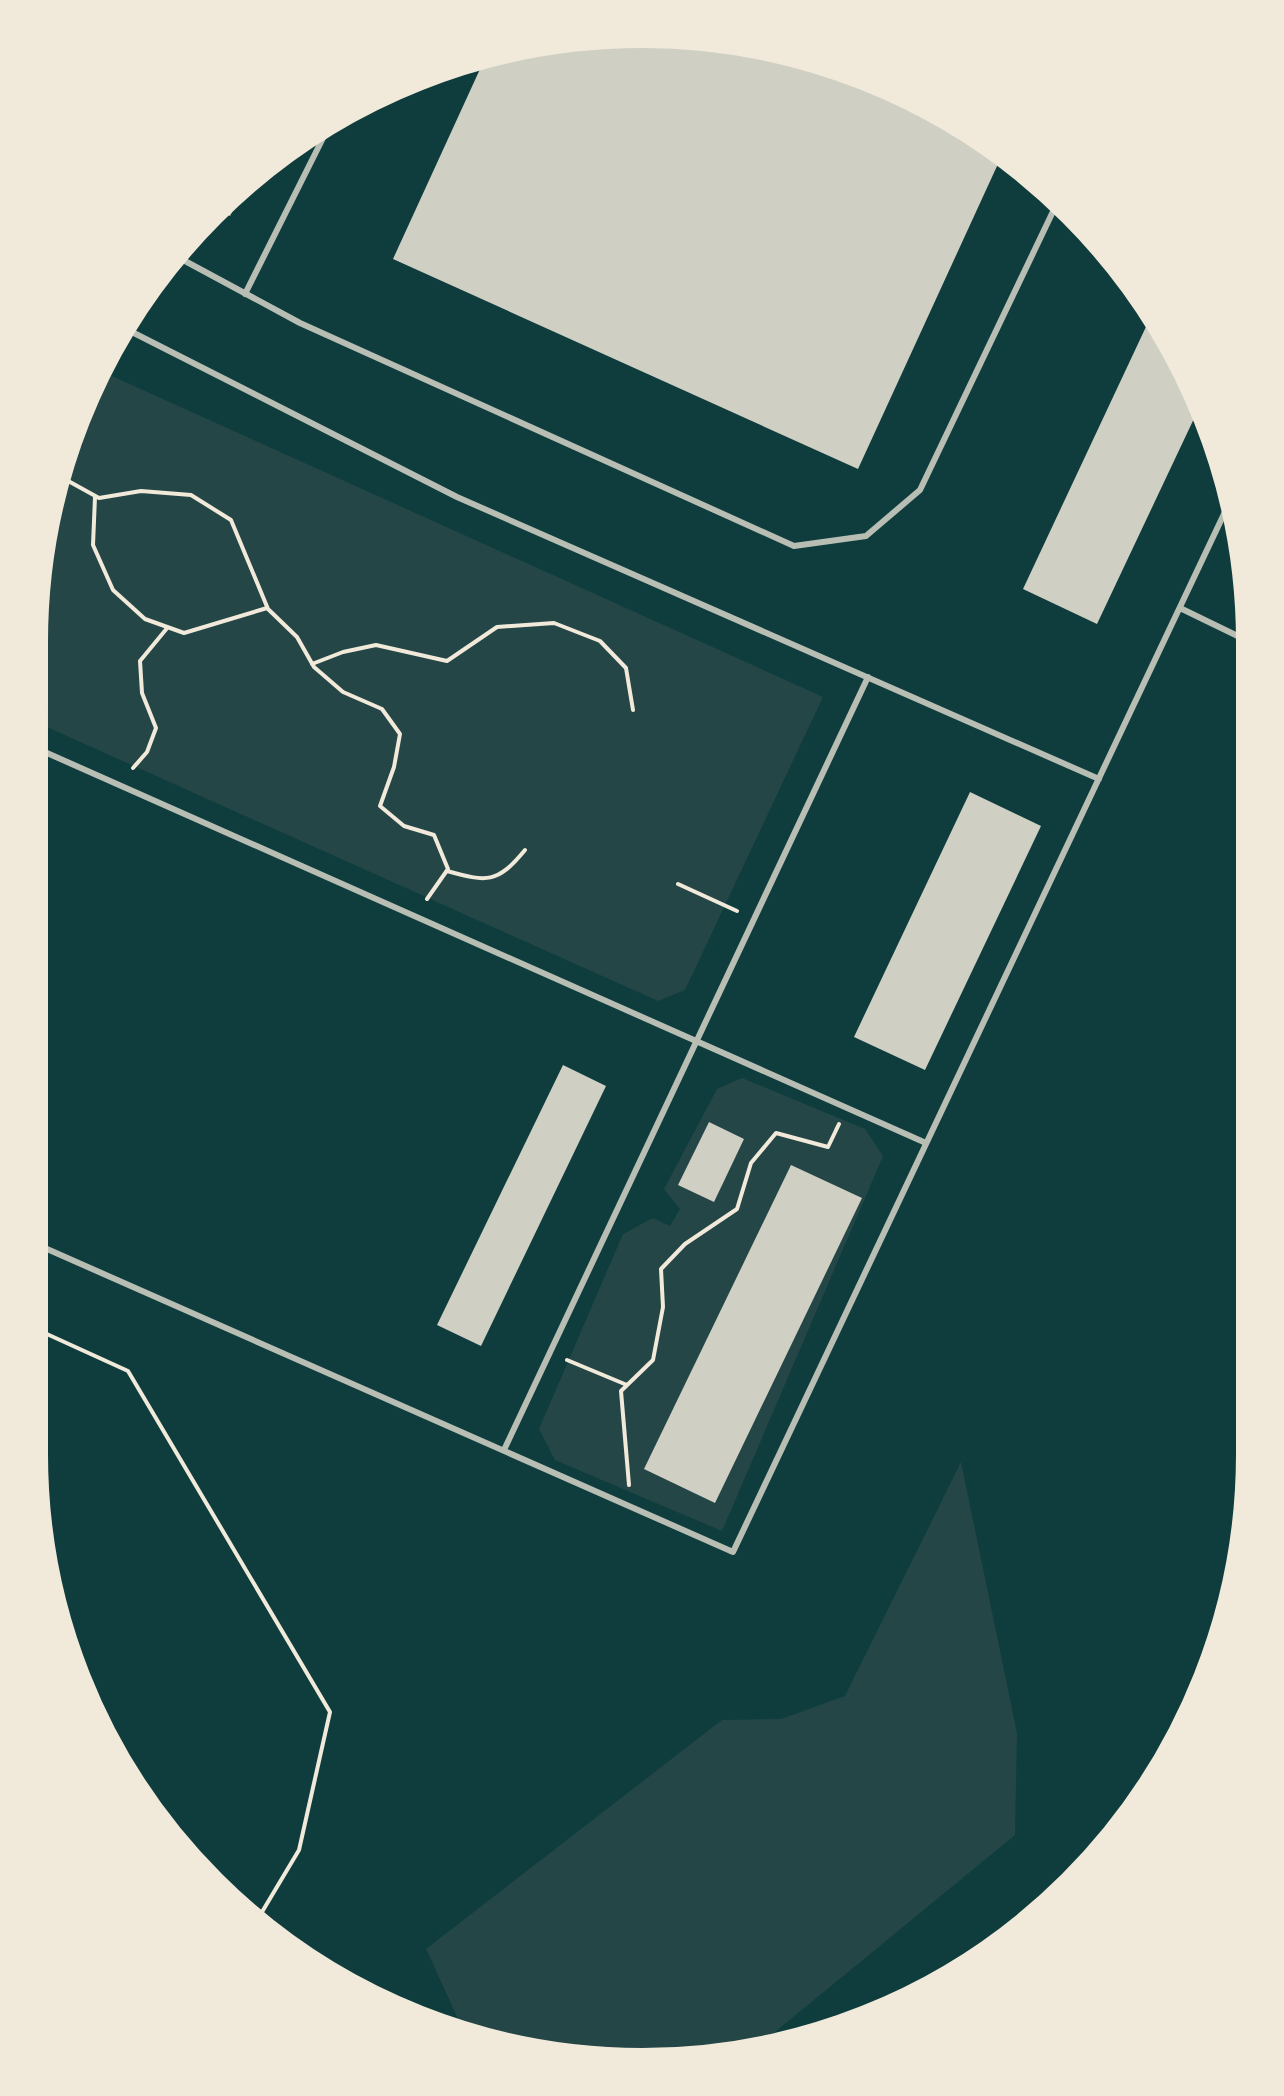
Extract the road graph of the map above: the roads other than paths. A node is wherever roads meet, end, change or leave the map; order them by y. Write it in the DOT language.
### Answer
graph roads {
  1 [pos="325,135"];
  2 [pos="1054,209"];
  3 [pos="182,259"];
  4 [pos="245,294"];
  5 [pos="131,331"];
  6 [pos="1226,511"];
  7 [pos="1180,608"];
  8 [pos="1240,637"];
  9 [pos="868,677"];
  10 [pos="44,752"];
  11 [pos="1099,778"];
  12 [pos="697,1041"];
  13 [pos="926,1143"];
  14 [pos="44,1248"];
  15 [pos="504,1450"];
  1 -- 4 [label="street"];
  2 -- 4 [label="street"];
  3 -- 4 [label="street"];
  5 -- 9 [label="street"];
  6 -- 7 [label="street"];
  7 -- 8 [label="street"];
  7 -- 11 [label="street"];
  9 -- 11 [label="street"];
  9 -- 12 [label="street"];
  10 -- 12 [label="street"];
  11 -- 13 [label="street"];
  12 -- 13 [label="street"];
  12 -- 15 [label="street"];
  13 -- 15 [label="street"];
  14 -- 15 [label="street"];
}
